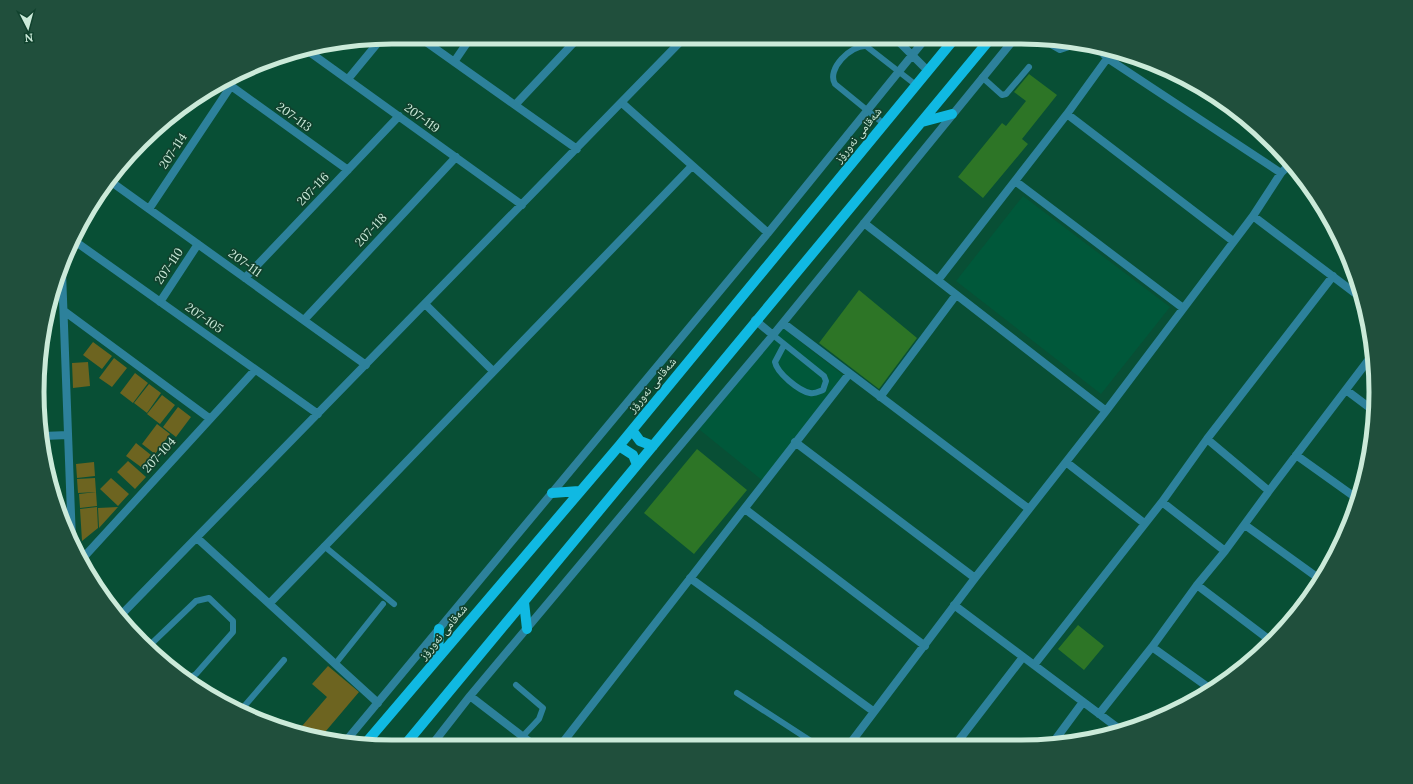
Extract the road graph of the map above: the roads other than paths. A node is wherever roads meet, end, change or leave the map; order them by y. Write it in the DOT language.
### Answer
graph roads {
  1 [pos="430,44"];
  2 [pos="466,44"];
  3 [pos="572,44"];
  4 [pos="678,44"];
  5 [pos="901,44"];
  6 [pos="921,44"];
  7 [pos="950,44"];
  8 [pos="986,44"];
  9 [pos="1010,44"];
  10 [pos="376,45"];
  11 [pos="1055,46"];
  12 [pos="1065,47"];
  13 [pos="312,54"];
  14 [pos="1104,54"];
  15 [pos="912,55"];
  16 [pos="1109,56"];
  17 [pos="1107,58"];
  18 [pos="454,62"];
  19 [pos="1029,67"];
  20 [pos="898,71"];
  21 [pos="928,71"];
  22 [pos="982,78"];
  23 [pos="348,79"];
  24 [pos="229,84"];
  25 [pos="228,85"];
  26 [pos="916,85"];
  27 [pos="622,103"];
  28 [pos="515,105"];
  29 [pos="867,110"];
  30 [pos="952,114"];
  31 [pos="1067,114"];
  32 [pos="399,116"];
  33 [pos="922,122"];
  34 [pos="884,124"];
  35 [pos="577,149"];
  36 [pos="456,157"];
  37 [pos="692,166"];
  38 [pos="1287,167"];
  39 [pos="348,170"];
  40 [pos="1281,173"];
  41 [pos="1015,181"];
  42 [pos="114,184"];
  43 [pos="522,205"];
  44 [pos="149,209"];
  45 [pos="1253,216"];
  46 [pos="864,223"];
  47 [pos="768,233"];
  48 [pos="1233,241"];
  49 [pos="78,243"];
  50 [pos="198,244"];
  51 [pos="1333,276"];
  52 [pos="245,278"];
  53 [pos="62,279"];
  54 [pos="938,280"];
  55 [pos="1354,293"];
  56 [pos="956,295"];
  57 [pos="160,302"];
  58 [pos="425,304"];
  59 [pos="1183,308"];
  60 [pos="64,311"];
  61 [pos="304,320"];
  62 [pos="755,320"];
  63 [pos="783,323"];
  64 [pos="773,335"];
  65 [pos="784,345"];
  66 [pos="1367,362"];
  67 [pos="366,365"];
  68 [pos="255,370"];
  69 [pos="493,371"];
  70 [pos="849,374"];
  71 [pos="1346,390"];
  72 [pos="880,397"];
  73 [pos="1368,407"];
  74 [pos="1106,411"];
  75 [pos="318,414"];
  76 [pos="209,418"];
  77 [pos="632,430"];
  78 [pos="68,435"];
  79 [pos="47,436"];
  80 [pos="1207,439"];
  81 [pos="795,442"];
  82 [pos="619,446"];
  83 [pos="653,446"];
  84 [pos="1296,455"];
  85 [pos="1066,462"];
  86 [pos="637,465"];
  87 [pos="579,491"];
  88 [pos="1269,491"];
  89 [pos="552,493"];
  90 [pos="1353,496"];
  91 [pos="1162,502"];
  92 [pos="745,509"];
  93 [pos="1029,509"];
  94 [pos="1144,523"];
  95 [pos="1245,525"];
  96 [pos="72,528"];
  97 [pos="197,538"];
  98 [pos="324,546"];
  99 [pos="1225,551"];
  100 [pos="85,556"];
  101 [pos="1316,576"];
  102 [pos="690,578"];
  103 [pos="975,578"];
  104 [pos="1196,585"];
  105 [pos="270,602"];
  106 [pos="524,602"];
  107 [pos="382,604"];
  108 [pos="394,604"];
  109 [pos="954,605"];
  110 [pos="124,613"];
  111 [pos="439,629"];
  112 [pos="528,629"];
  113 [pos="1268,637"];
  114 [pos="152,643"];
  115 [pos="925,646"];
  116 [pos="1152,646"];
  117 [pos="1023,656"];
  118 [pos="438,657"];
  119 [pos="284,660"];
  120 [pos="336,663"];
  121 [pos="1034,665"];
  122 [pos="192,676"];
  123 [pos="516,685"];
  124 [pos="1206,686"];
  125 [pos="737,693"];
  126 [pos="470,696"];
  127 [pos="1082,702"];
  128 [pos="378,703"];
  129 [pos="244,707"];
  130 [pos="873,711"];
  131 [pos="1099,714"];
  132 [pos="1116,727"];
  133 [pos="523,736"];
  134 [pos="349,737"];
  135 [pos="1056,738"];
  136 [pos="369,739"];
  137 [pos="409,740"];
  138 [pos="436,740"];
  139 [pos="520,740"];
  140 [pos="528,740"];
  141 [pos="565,740"];
  142 [pos="809,740"];
  143 [pos="853,740"];
  144 [pos="959,740"];
  1 -- 18 [label="street"];
  2 -- 18 [label="street"];
  3 -- 28 [label="street"];
  4 -- 27 [label="street"];
  5 -- 15 [label="street"];
  6 -- 15 [label="street"];
  7 -- 21 [label="main road, شەقامی نەورۆز"];
  8 -- 33 [label="main road"];
  9 -- 22 [label="street"];
  10 -- 23 [label="street"];
  11 -- 12 [label="street"];
  13 -- 23 [label="street, 207-119"];
  14 -- 17 [label="street"];
  15 -- 20 [label="street"];
  15 -- 21 [label="street"];
  16 -- 17 [label="street"];
  17 -- 31 [label="street"];
  17 -- 40 [label="street"];
  18 -- 28 [label="street"];
  19 -- 22 [label="lane"];
  20 -- 26 [label="lane"];
  20 -- 29 [label="street"];
  20 -- 29 [label="lane"];
  21 -- 26 [label="main road, شەقامی نەورۆز"];
  22 -- 30 [label="street"];
  23 -- 32 [label="street, 207-119"];
  24 -- 39 [label="street, 207-113"];
  25 -- 44 [label="street, 207-114"];
  26 -- 34 [label="main road, شەقامی نەورۆز"];
  27 -- 35 [label="street"];
  27 -- 37 [label="street"];
  28 -- 35 [label="street"];
  29 -- 34 [label="lane"];
  29 -- 47 [label="street"];
  30 -- 33 [label="main road"];
  30 -- 46 [label="street"];
  31 -- 41 [label="street"];
  31 -- 48 [label="street"];
  32 -- 36 [label="street, 207-119"];
  32 -- 39 [label="street, 207-116"];
  33 -- 62 [label="main road"];
  34 -- 77 [label="main road, شەقامی نەورۆز"];
  35 -- 43 [label="street"];
  36 -- 43 [label="street, 207-119"];
  36 -- 61 [label="street, 207-118"];
  37 -- 47 [label="street"];
  37 -- 69 [label="street"];
  38 -- 40 [label="street"];
  39 -- 52 [label="street, 207-116"];
  40 -- 45 [label="street"];
  41 -- 54 [label="street"];
  41 -- 59 [label="street"];
  42 -- 44 [label="street, 207-111"];
  43 -- 58 [label="street"];
  44 -- 50 [label="street, 207-111"];
  45 -- 48 [label="street"];
  45 -- 51 [label="street"];
  46 -- 54 [label="street"];
  46 -- 63 [label="street"];
  47 -- 89 [label="street"];
  48 -- 59 [label="street"];
  49 -- 57 [label="street, 207-105"];
  50 -- 52 [label="street, 207-111"];
  50 -- 57 [label="street, 207-110"];
  51 -- 55 [label="street"];
  51 -- 80 [label="street"];
  52 -- 61 [label="street, 207-111"];
  53 -- 60 [label="street"];
  54 -- 56 [label="street"];
  56 -- 72 [label="street"];
  56 -- 74 [label="street"];
  57 -- 68 [label="street, 207-105"];
  58 -- 67 [label="street"];
  58 -- 69 [label="street"];
  59 -- 74 [label="street"];
  60 -- 76 [label="street"];
  60 -- 78 [label="street"];
  61 -- 67 [label="street, 207-111"];
  62 -- 64 [label="street"];
  62 -- 83 [label="main road"];
  63 -- 64 [label="street"];
  63 -- 70 [label="street"];
  64 -- 65 [label="lane"];
  64 -- 112 [label="street"];
  65 -- 65 [label="lane"];
  66 -- 71 [label="street"];
  67 -- 75 [label="street"];
  68 -- 75 [label="street, 207-105"];
  68 -- 76 [label="street, 207-104"];
  69 -- 98 [label="street"];
  70 -- 72 [label="street"];
  70 -- 81 [label="street"];
  71 -- 73 [label="street"];
  71 -- 84 [label="street"];
  72 -- 93 [label="street"];
  74 -- 85 [label="street"];
  75 -- 97 [label="street"];
  76 -- 100 [label="street, 207-104"];
  77 -- 82 [label="main road, شەقامی نەورۆز"];
  77 -- 83 [label="main road"];
  78 -- 79 [label="street"];
  78 -- 96 [label="street"];
  80 -- 88 [label="street"];
  80 -- 91 [label="street"];
  81 -- 92 [label="street"];
  81 -- 103 [label="street"];
  82 -- 86 [label="main road"];
  82 -- 87 [label="main road, شەقامی نەورۆز"];
  83 -- 86 [label="main road"];
  84 -- 88 [label="street"];
  84 -- 90 [label="street"];
  85 -- 93 [label="street"];
  85 -- 94 [label="street"];
  86 -- 106 [label="main road"];
  87 -- 89 [label="main road"];
  87 -- 118 [label="main road, شەقامی نەورۆز"];
  88 -- 95 [label="street"];
  89 -- 111 [label="street"];
  91 -- 94 [label="street"];
  91 -- 99 [label="street"];
  92 -- 102 [label="street"];
  92 -- 115 [label="street"];
  93 -- 103 [label="street"];
  94 -- 121 [label="street"];
  95 -- 99 [label="street"];
  95 -- 101 [label="street"];
  97 -- 105 [label="street"];
  97 -- 110 [label="street"];
  98 -- 105 [label="street"];
  98 -- 108 [label="lane"];
  99 -- 104 [label="street"];
  102 -- 130 [label="street"];
  102 -- 141 [label="street"];
  103 -- 109 [label="street"];
  104 -- 113 [label="street"];
  104 -- 116 [label="street"];
  105 -- 120 [label="street"];
  106 -- 112 [label="main road"];
  106 -- 137 [label="main road"];
  107 -- 120 [label="lane"];
  109 -- 115 [label="street"];
  109 -- 117 [label="street"];
  111 -- 118 [label="main road"];
  111 -- 128 [label="street"];
  112 -- 126 [label="street"];
  114 -- 122 [label="lane"];
  115 -- 130 [label="street"];
  116 -- 124 [label="street"];
  116 -- 131 [label="street"];
  117 -- 121 [label="street"];
  117 -- 144 [label="street"];
  118 -- 136 [label="main road, شەقامی نەورۆز"];
  119 -- 129 [label="lane"];
  120 -- 128 [label="street"];
  121 -- 127 [label="street"];
  123 -- 133 [label="lane"];
  125 -- 142 [label="lane"];
  126 -- 133 [label="street"];
  126 -- 138 [label="street"];
  127 -- 131 [label="street"];
  127 -- 135 [label="street"];
  128 -- 134 [label="street"];
  130 -- 143 [label="street"];
  131 -- 132 [label="street"];
  133 -- 139 [label="street"];
  133 -- 140 [label="street"];
}
